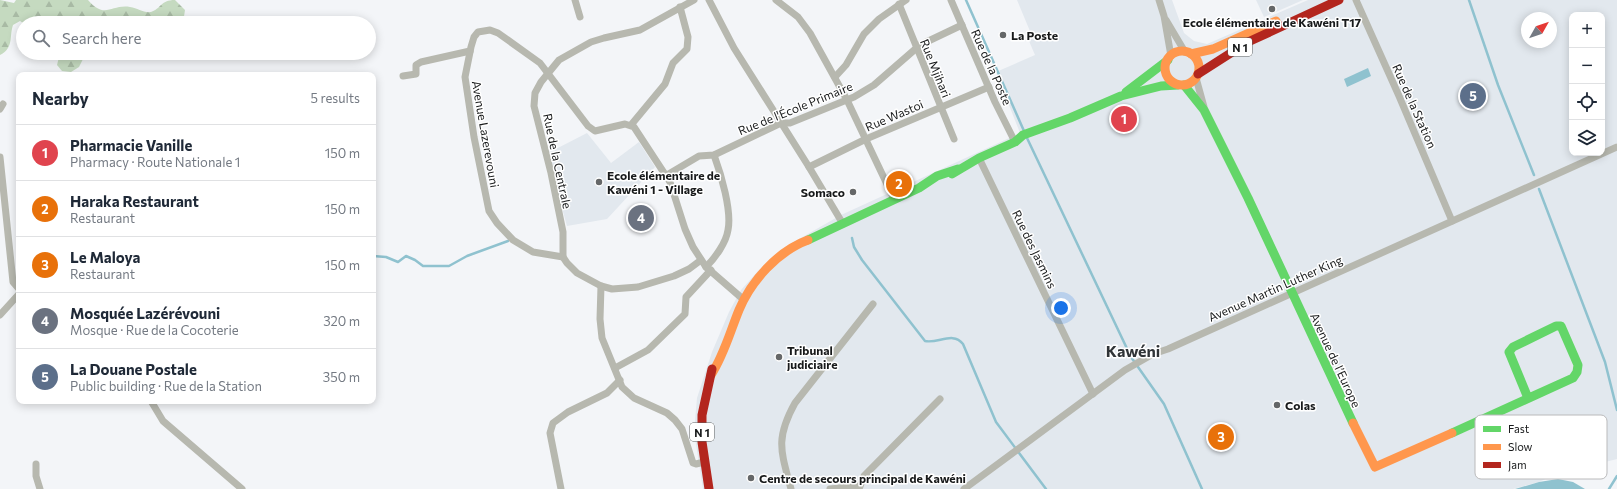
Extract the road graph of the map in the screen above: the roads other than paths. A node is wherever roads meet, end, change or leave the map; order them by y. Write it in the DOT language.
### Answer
graph roads {
  1 [pos="575,0"];
  2 [pos="694,0"];
  3 [pos="709,0"];
  4 [pos="776,0"];
  5 [pos="906,0"];
  6 [pos="951,0"];
  7 [pos="1159,0"];
  8 [pos="1323,0"];
  9 [pos="1339,0"];
  10 [pos="1356,0"];
  11 [pos="899,4"];
  12 [pos="680,7"];
  13 [pos="1164,16"];
  14 [pos="580,18"];
  15 [pos="962,25"];
  16 [pos="916,48"];
  17 [pos="470,51"];
  18 [pos="1188,53"];
  19 [pos="1169,58"];
  20 [pos="546,73"];
  21 [pos="403,76"];
  22 [pos="1197,76"];
  23 [pos="835,77"];
  24 [pos="1181,85"];
  25 [pos="989,87"];
  26 [pos="1120,96"];
  27 [pos="847,100"];
  28 [pos="940,108"];
  29 [pos="1204,110"];
  30 [pos="781,124"];
  31 [pos="631,125"];
  32 [pos="866,139"];
  33 [pos="954,140"];
  34 [pos="1020,140"];
  35 [pos="1617,147"];
  36 [pos="714,155"];
  37 [pos="0,157"];
  38 [pos="979,158"];
  39 [pos="809,167"];
  40 [pos="667,175"];
  41 [pos="894,199"];
  42 [pos="1452,221"];
  43 [pos="843,224"];
  44 [pos="563,257"];
  45 [pos="701,260"];
  46 [pos="708,268"];
  47 [pos="16,285"];
  48 [pos="601,286"];
  49 [pos="1291,292"];
  50 [pos="16,297"];
  51 [pos="744,300"];
  52 [pos="873,304"];
  53 [pos="0,315"];
  54 [pos="615,368"];
  55 [pos="620,380"];
  56 [pos="1092,394"];
  57 [pos="1528,398"];
  58 [pos="940,399"];
  59 [pos="153,404"];
  60 [pos="1491,415"];
  61 [pos="1475,422"];
  62 [pos="704,462"];
  63 [pos="36,464"];
  64 [pos="859,488"];
  65 [pos="40,489"];
  66 [pos="242,489"];
  67 [pos="560,489"];
  68 [pos="709,489"];
  69 [pos="791,489"];
  70 [pos="830,489"];
  71 [pos="964,489"];
  1 -- 14 [label="street"];
  2 -- 12 [label="street, Rue de la Centrale"];
  3 -- 30 [label="street"];
  4 -- 23 [label="street"];
  5 -- 11 [label="street"];
  6 -- 15 [label="street, Rue de la Poste"];
  7 -- 13 [label="street"];
  8 -- 18 [label="main road, N 1"];
  9 -- 22 [label="main road, N 1"];
  10 -- 42 [label="street, Rue de la Station"];
  11 -- 16 [label="street, Rue Mjihari"];
  11 -- 23 [label="street"];
  12 -- 20 [label="street, Rue de la Centrale"];
  12 -- 31 [label="street"];
  13 -- 18 [label="street"];
  13 -- 19 [label="street"];
  15 -- 16 [label="street, Rue de l'École Primaire"];
  15 -- 25 [label="street, Rue de la Poste"];
  16 -- 27 [label="street, Rue de l'École Primaire"];
  16 -- 28 [label="street, Rue Mjihari"];
  17 -- 20 [label="street, Avenue Lazerevouni"];
  17 -- 21 [label="street"];
  17 -- 44 [label="street, Avenue Lazerevouni"];
  18 -- 19 [label="main road"];
  18 -- 22 [label="main road"];
  19 -- 24 [label="main road"];
  19 -- 26 [label="main road, N 1"];
  20 -- 31 [label="street"];
  20 -- 44 [label="street, Rue de la Centrale"];
  22 -- 24 [label="main road"];
  22 -- 29 [label="street, Avenue de l’Europe"];
  23 -- 27 [label="street"];
  24 -- 26 [label="main road, N 1"];
  24 -- 29 [label="main road, Avenue de l’Europe"];
  25 -- 28 [label="street, Rue Wastoi"];
  25 -- 34 [label="street, Rue de la Poste"];
  26 -- 34 [label="main road, N 1"];
  27 -- 30 [label="street, Rue de l'École Primaire"];
  27 -- 32 [label="street"];
  28 -- 32 [label="street, Rue Wastoi"];
  28 -- 33 [label="street, Rue Mjihari"];
  29 -- 49 [label="main road, Avenue de l’Europe"];
  30 -- 36 [label="street, Rue de l'École Primaire"];
  30 -- 39 [label="street"];
  31 -- 40 [label="street"];
  32 -- 39 [label="street, Rue Wastoi"];
  32 -- 41 [label="street"];
  34 -- 38 [label="main road, N 1"];
  35 -- 42 [label="street, Avenue Martin Luther King"];
  36 -- 40 [label="street, Rue de l'École Primaire"];
  36 -- 46 [label="street"];
  37 -- 47 [label="street"];
  38 -- 41 [label="main road, N 1"];
  38 -- 56 [label="street, Rue des Jasmins"];
  39 -- 43 [label="street"];
  40 -- 45 [label="street"];
  41 -- 43 [label="main road, N 1"];
  42 -- 49 [label="street, Avenue Martin Luther King"];
  43 -- 51 [label="main road, N 1"];
  44 -- 48 [label="street"];
  45 -- 46 [label="street"];
  45 -- 48 [label="street"];
  46 -- 51 [label="street"];
  46 -- 54 [label="street"];
  48 -- 54 [label="street"];
  49 -- 56 [label="street, Avenue Martin Luther King"];
  49 -- 61 [label="main road, Avenue de l’Europe"];
  50 -- 53 [label="street"];
  51 -- 62 [label="main road, N 1"];
  52 -- 69 [label="street"];
  54 -- 55 [label="street"];
  55 -- 62 [label="street"];
  55 -- 67 [label="street"];
  56 -- 71 [label="street, Avenue Martin Luther King"];
  57 -- 57 [label="main road, Avenue de l’Europe"];
  57 -- 60 [label="main road, Avenue de l’Europe"];
  58 -- 64 [label="street"];
  59 -- 66 [label="street"];
  62 -- 68 [label="main road, N 1"];
  63 -- 65 [label="street"];
  64 -- 70 [label="street"];
}
